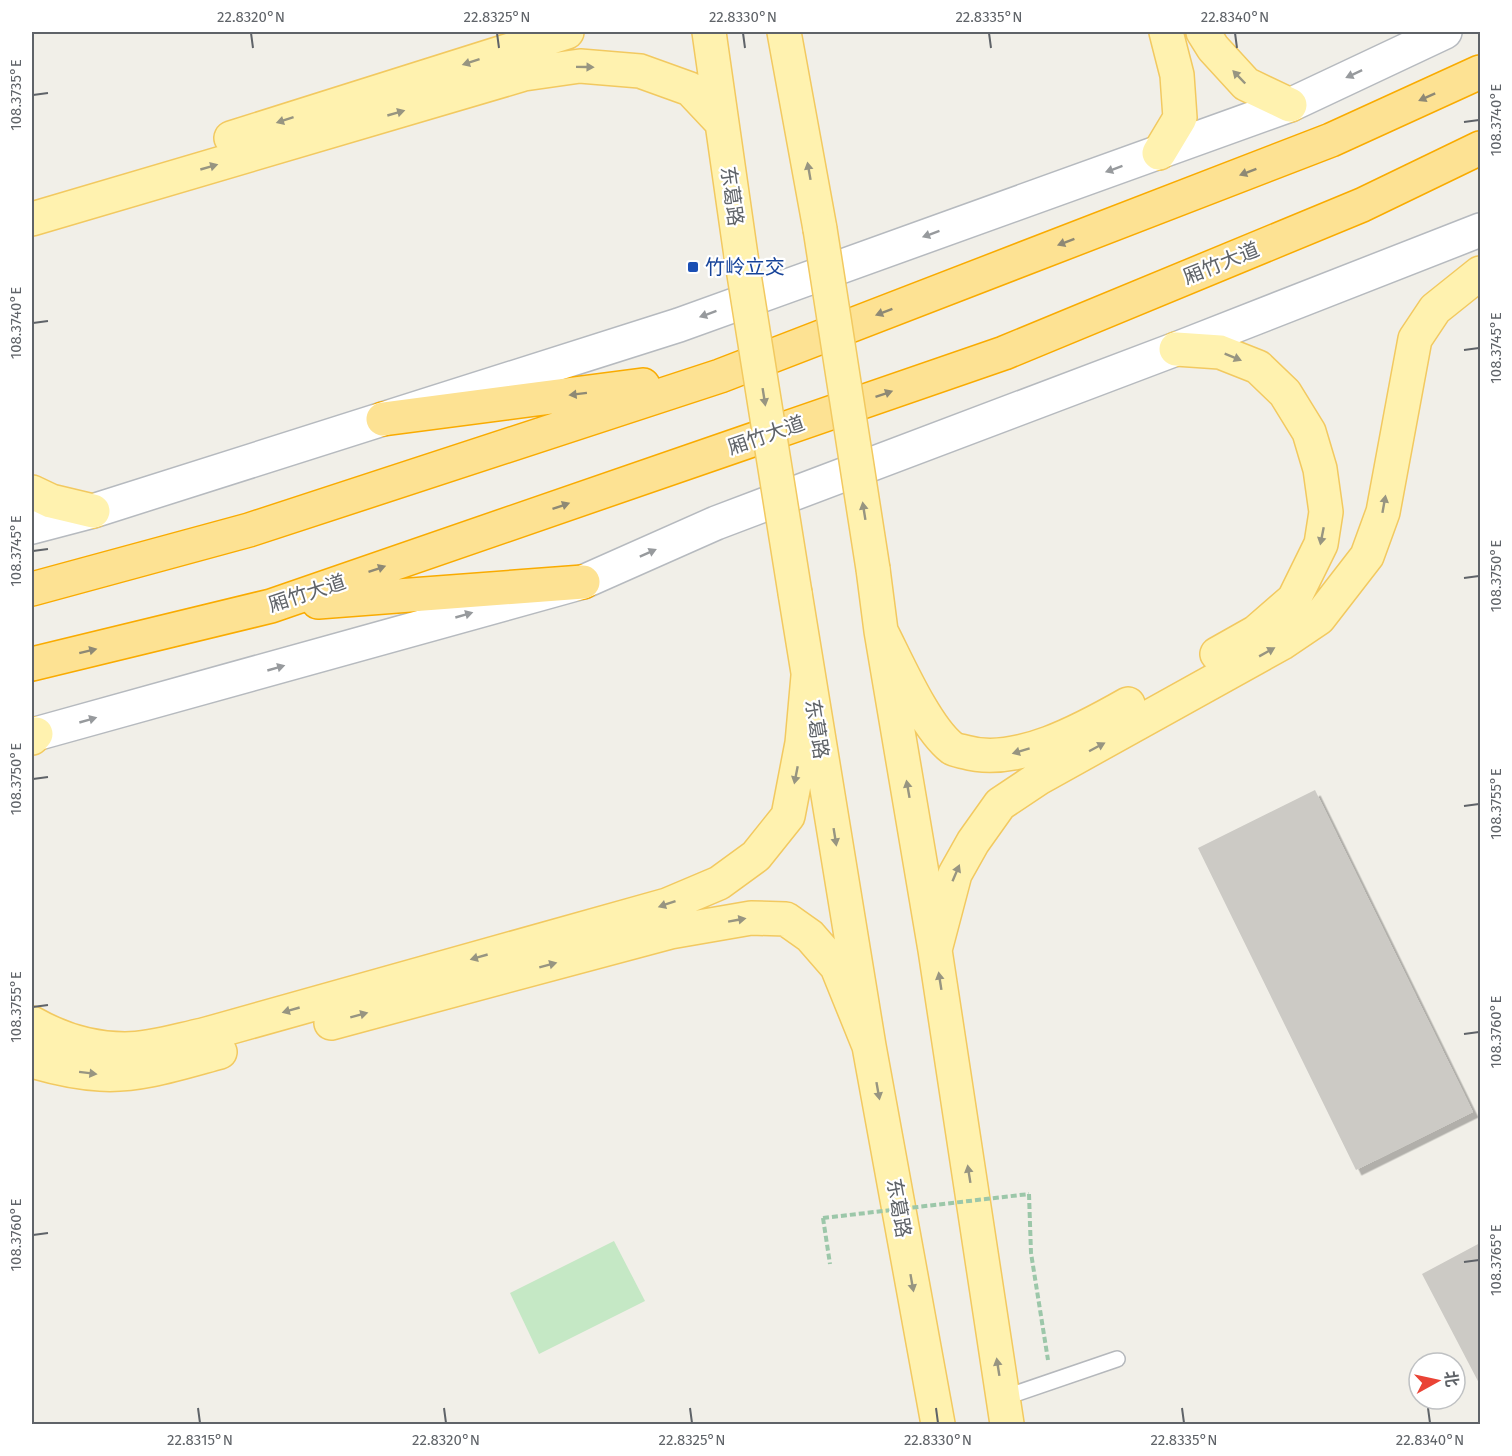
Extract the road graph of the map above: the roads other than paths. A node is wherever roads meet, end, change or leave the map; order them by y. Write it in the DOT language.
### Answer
graph roads {
  1 [pos="567,32"];
  2 [pos="709,32"];
  3 [pos="784,32"];
  4 [pos="805,32"];
  5 [pos="1166,32"];
  6 [pos="1203,32"];
  7 [pos="1445,32"];
  8 [pos="790,67"];
  9 [pos="1480,72"];
  10 [pos="1290,105"];
  11 [pos="722,123"];
  12 [pos="1480,148"];
  13 [pos="1159,153"];
  14 [pos="32,201"];
  15 [pos="32,219"];
  16 [pos="1480,230"];
  17 [pos="1480,273"];
  18 [pos="1176,349"];
  19 [pos="720,375"];
  20 [pos="383,419"];
  21 [pos="32,492"];
  22 [pos="93,511"];
  23 [pos="32,526"];
  24 [pos="583,582"];
  25 [pos="32,589"];
  26 [pos="271,606"];
  27 [pos="881,631"];
  28 [pos="32,664"];
  29 [pos="808,676"];
  30 [pos="33,736"];
  31 [pos="935,950"];
  32 [pos="32,1023"];
  33 [pos="869,1046"];
  34 [pos="32,1059"];
  35 [pos="1117,1359"];
  36 [pos="1005,1411"];
  37 [pos="938,1425"];
  1 -- 14 [label="main road, one-way"];
  2 -- 11 [label="main road, 东葛路"];
  3 -- 8 [label="main road"];
  4 -- 8 [label="main road"];
  5 -- 13 [label="main road"];
  10 -- 6 [label="main road, one-way"];
  7 -- 10 [label="main road, one-way"];
  27 -- 8 [label="main road, one-way, bridge"];
  9 -- 19 [label="highway, one-way"];
  10 -- 13 [label="main road"];
  15 -- 11 [label="main road, one-way"];
  11 -- 29 [label="main road, 东葛路, one-way, bridge"];
  26 -- 12 [label="highway, 厢竹大道, one-way"];
  13 -- 20 [label="main road, one-way"];
  16 -- 18 [label="main road"];
  31 -- 17 [label="main road, one-way"];
  24 -- 18 [label="main road, one-way"];
  18 -- 27 [label="main road, one-way"];
  19 -- 20 [label="highway, one-way"];
  19 -- 25 [label="highway"];
  20 -- 22 [label="main road"];
  21 -- 22 [label="main road"];
  22 -- 23 [label="main road"];
  24 -- 26 [label="highway"];
  30 -- 24 [label="main road, one-way"];
  28 -- 26 [label="highway, 厢竹大道, one-way"];
  31 -- 27 [label="main road, one-way"];
  29 -- 32 [label="main road, one-way"];
  29 -- 33 [label="main road, 东葛路, one-way"];
  36 -- 31 [label="main road, one-way"];
  34 -- 33 [label="main road, one-way"];
  33 -- 37 [label="main road, 东葛路, one-way"];
  35 -- 36 [label="lane"];
}
